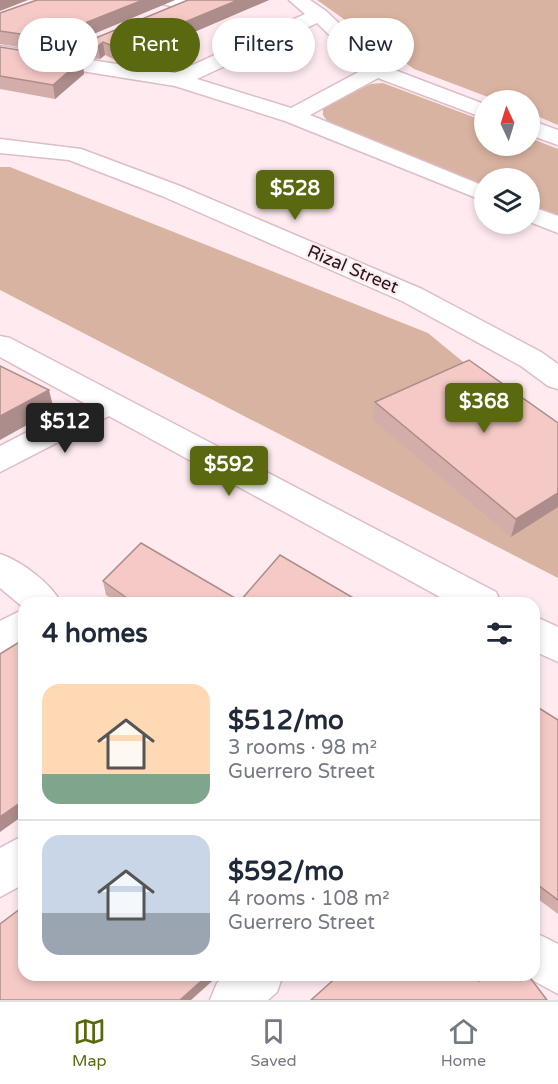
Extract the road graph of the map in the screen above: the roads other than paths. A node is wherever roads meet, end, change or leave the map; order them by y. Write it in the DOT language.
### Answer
graph roads {
  1 [pos="298,0"];
  2 [pos="184,2"];
  3 [pos="319,15"];
  4 [pos="154,18"];
  5 [pos="327,23"];
  6 [pos="0,52"];
  7 [pos="18,55"];
  8 [pos="98,68"];
  9 [pos="372,72"];
  10 [pos="381,72"];
  11 [pos="178,80"];
  12 [pos="474,107"];
  13 [pos="293,116"];
  14 [pos="540,131"];
  15 [pos="558,138"];
  16 [pos="0,146"];
  17 [pos="474,190"];
  18 [pos="540,217"];
  19 [pos="558,225"];
  20 [pos="0,345"];
  21 [pos="558,352"];
  22 [pos="531,359"];
  23 [pos="558,379"];
  24 [pos="107,404"];
  25 [pos="0,460"];
  26 [pos="0,568"];
  27 [pos="36,597"];
  28 [pos="472,597"];
  29 [pos="18,629"];
  30 [pos="540,636"];
  31 [pos="0,640"];
  32 [pos="558,646"];
  33 [pos="18,862"];
  34 [pos="0,875"];
  35 [pos="540,959"];
  36 [pos="558,971"];
  37 [pos="254,981"];
  38 [pos="234,1000"];
  1 -- 3 [label="street"];
  2 -- 4 [label="street"];
  3 -- 5 [label="street"];
  3 -- 11 [label="street"];
  6 -- 7 [label="street"];
  8 -- 11 [label="street"];
  9 -- 13 [label="street"];
  10 -- 12 [label="street"];
  11 -- 13 [label="street"];
  13 -- 17 [label="street"];
  14 -- 15 [label="street"];
  16 -- 22 [label="street, Rizal Street"];
  18 -- 19 [label="street"];
  20 -- 24 [label="street"];
  21 -- 22 [label="street"];
  22 -- 23 [label="street, Rizal Street"];
  24 -- 25 [label="street"];
  24 -- 28 [label="street"];
  26 -- 27 [label="street"];
  29 -- 31 [label="street"];
  30 -- 32 [label="street"];
  33 -- 34 [label="street"];
  35 -- 36 [label="street"];
  37 -- 38 [label="street"];
}
